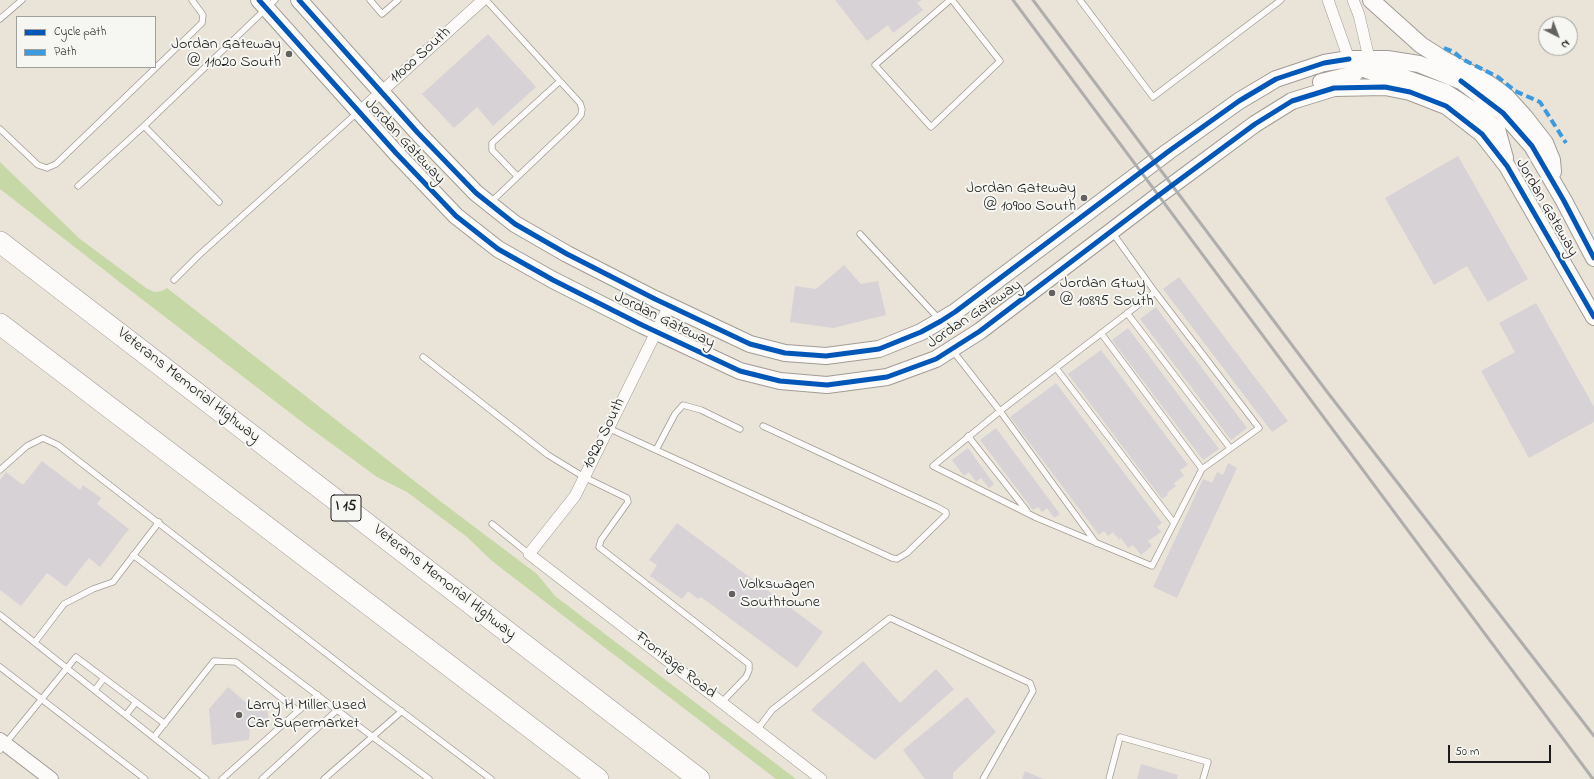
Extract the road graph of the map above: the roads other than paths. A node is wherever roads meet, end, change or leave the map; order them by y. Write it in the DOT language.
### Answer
graph roads {
  1 [pos="22,0"];
  2 [pos="192,0"];
  3 [pos="299,0"];
  4 [pos="370,0"];
  5 [pos="398,0"];
  6 [pos="483,0"];
  7 [pos="486,0"];
  8 [pos="951,0"];
  9 [pos="1080,0"];
  10 [pos="1281,0"];
  11 [pos="1328,0"];
  12 [pos="1353,0"];
  13 [pos="1371,0"];
  14 [pos="266,3"];
  15 [pos="0,19"];
  16 [pos="1360,61"];
  17 [pos="156,67"];
  18 [pos="155,68"];
  19 [pos="560,81"];
  20 [pos="381,92"];
  21 [pos="359,112"];
  22 [pos="1264,118"];
  23 [pos="144,126"];
  24 [pos="0,129"];
  25 [pos="1508,166"];
  26 [pos="518,176"];
  27 [pos="1554,184"];
  28 [pos="78,186"];
  29 [pos="219,202"];
  30 [pos="489,204"];
  31 [pos="1111,232"];
  32 [pos="860,234"];
  33 [pos="0,242"];
  34 [pos="1594,258"];
  35 [pos="174,280"];
  36 [pos="1155,292"];
  37 [pos="669,306"];
  38 [pos="1127,313"];
  39 [pos="1594,317"];
  40 [pos="941,321"];
  41 [pos="0,324"];
  42 [pos="656,332"];
  43 [pos="1101,333"];
  44 [pos="952,349"];
  45 [pos="423,357"];
  46 [pos="1056,368"];
  47 [pos="1000,411"];
  48 [pos="763,426"];
  49 [pos="608,428"];
  50 [pos="740,429"];
  51 [pos="968,436"];
  52 [pos="1230,448"];
  53 [pos="656,450"];
  54 [pos="1202,469"];
  55 [pos="0,470"];
  56 [pos="584,477"];
  57 [pos="1028,513"];
  58 [pos="159,522"];
  59 [pos="1174,523"];
  60 [pos="492,524"];
  61 [pos="1096,543"];
  62 [pos="529,554"];
  63 [pos="133,555"];
  64 [pos="0,615"];
  65 [pos="34,642"];
  66 [pos="0,667"];
  67 [pos="67,668"];
  68 [pos="104,678"];
  69 [pos="95,690"];
  70 [pos="318,694"];
  71 [pos="41,700"];
  72 [pos="136,702"];
  73 [pos="722,702"];
  74 [pos="298,710"];
  75 [pos="337,710"];
  76 [pos="402,711"];
  77 [pos="126,715"];
  78 [pos="165,724"];
  79 [pos="757,730"];
  80 [pos="154,736"];
  81 [pos="372,736"];
  82 [pos="2,744"];
  83 [pos="698,777"];
  84 [pos="51,779"];
  85 [pos="145,779"];
  86 [pos="206,779"];
  87 [pos="222,779"];
  88 [pos="262,779"];
  89 [pos="324,779"];
  90 [pos="429,779"];
  91 [pos="491,779"];
  92 [pos="598,779"];
  93 [pos="821,779"];
  94 [pos="983,779"];
  95 [pos="1109,779"];
  96 [pos="1203,779"];
  1 -- 15 [label="lane"];
  2 -- 17 [label="lane"];
  3 -- 20 [label="main road, Jordan Gateway"];
  4 -- 5 [label="lane"];
  6 -- 20 [label="street, 11000 South"];
  7 -- 19 [label="lane"];
  8 -- 8 [label="lane"];
  9 -- 10 [label="lane"];
  11 -- 16 [label="street"];
  12 -- 16 [label="street"];
  13 -- 27 [label="main road"];
  14 -- 21 [label="main road, Jordan Gateway"];
  14 -- 23 [label="lane"];
  16 -- 22 [label="main road"];
  16 -- 25 [label="main road"];
  16 -- 27 [label="main road, Jordan Gateway"];
  16 -- 40 [label="main road, Jordan Gateway"];
  18 -- 24 [label="lane"];
  19 -- 26 [label="lane"];
  19 -- 26 [label="lane"];
  20 -- 21 [label="street, 11000 South"];
  20 -- 30 [label="main road, Jordan Gateway"];
  21 -- 35 [label="lane"];
  21 -- 42 [label="main road, Jordan Gateway"];
  22 -- 25 [label="main road, Jordan Gateway"];
  22 -- 31 [label="main road, Jordan Gateway"];
  23 -- 28 [label="lane"];
  23 -- 29 [label="lane"];
  25 -- 39 [label="main road, Jordan Gateway"];
  26 -- 30 [label="lane"];
  27 -- 34 [label="main road, Jordan Gateway"];
  30 -- 37 [label="main road, Jordan Gateway"];
  31 -- 36 [label="lane"];
  31 -- 44 [label="main road, Jordan Gateway"];
  32 -- 40 [label="lane"];
  33 -- 83 [label="highway, Veterans Memorial Highway / I 15"];
  36 -- 38 [label="lane"];
  36 -- 52 [label="lane"];
  37 -- 40 [label="main road, Jordan Gateway"];
  37 -- 42 [label="street, 10920 South"];
  38 -- 43 [label="lane"];
  38 -- 52 [label="lane"];
  41 -- 92 [label="highway"];
  42 -- 44 [label="main road, Jordan Gateway"];
  42 -- 49 [label="street, 10920 South"];
  43 -- 46 [label="lane"];
  43 -- 54 [label="lane"];
  44 -- 47 [label="lane"];
  45 -- 56 [label="lane"];
  46 -- 47 [label="lane"];
  46 -- 59 [label="lane"];
  47 -- 51 [label="lane"];
  47 -- 61 [label="lane"];
  48 -- 53 [label="lane"];
  49 -- 53 [label="lane"];
  49 -- 56 [label="street, 10920 South"];
  50 -- 53 [label="lane"];
  51 -- 57 [label="lane"];
  51 -- 57 [label="lane"];
  52 -- 54 [label="lane"];
  54 -- 59 [label="lane"];
  55 -- 58 [label="lane"];
  56 -- 62 [label="street, 10920 South"];
  56 -- 73 [label="lane"];
  57 -- 61 [label="lane"];
  58 -- 63 [label="lane"];
  58 -- 76 [label="lane"];
  59 -- 61 [label="lane"];
  60 -- 62 [label="lane"];
  62 -- 73 [label="street, Frontage Road"];
  63 -- 65 [label="lane"];
  63 -- 70 [label="lane"];
  64 -- 65 [label="lane"];
  65 -- 67 [label="lane"];
  66 -- 71 [label="lane"];
  67 -- 68 [label="lane"];
  67 -- 69 [label="lane"];
  67 -- 71 [label="lane"];
  68 -- 69 [label="lane"];
  68 -- 72 [label="lane"];
  69 -- 77 [label="lane"];
  70 -- 74 [label="lane"];
  70 -- 75 [label="lane"];
  71 -- 82 [label="lane"];
  71 -- 85 [label="lane"];
  72 -- 77 [label="lane"];
  72 -- 78 [label="lane"];
  73 -- 79 [label="street, Frontage Road"];
  74 -- 78 [label="lane"];
  74 -- 87 [label="lane"];
  75 -- 81 [label="lane"];
  75 -- 88 [label="lane"];
  76 -- 81 [label="lane"];
  76 -- 91 [label="lane"];
  77 -- 80 [label="lane"];
  78 -- 80 [label="lane"];
  79 -- 93 [label="street, Frontage Road"];
  79 -- 94 [label="lane"];
  80 -- 86 [label="lane"];
  81 -- 89 [label="lane"];
  81 -- 90 [label="lane"];
  82 -- 84 [label="street"];
  95 -- 96 [label="lane"];
}
